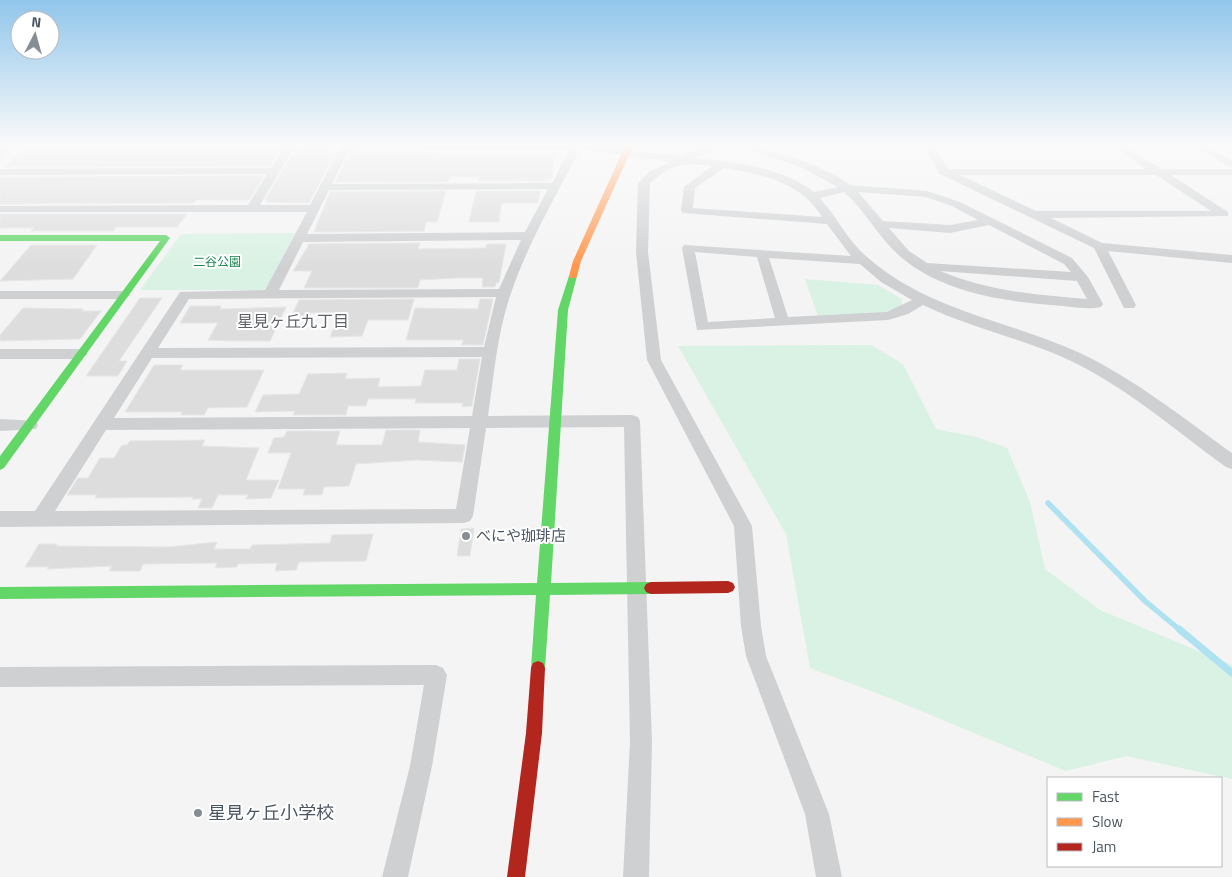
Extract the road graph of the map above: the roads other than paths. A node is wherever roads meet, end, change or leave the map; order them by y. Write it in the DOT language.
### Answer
graph roads {
  1 [pos="265,187"];
  2 [pos="325,187"];
  3 [pos="342,187"];
  4 [pos="555,187"];
  5 [pos="610,187"];
  6 [pos="644,187"];
  7 [pos="690,187"];
  8 [pos="798,187"];
  9 [pos="974,187"];
  10 [pos="1181,187"];
  11 [pos="846,188"];
  12 [pos="814,196"];
  13 [pos="252,208"];
  14 [pos="314,208"];
  15 [pos="0,209"];
  16 [pos="1029,215"];
  17 [pos="1228,217"];
  18 [pos="830,220"];
  19 [pos="992,222"];
  20 [pos="880,224"];
  21 [pos="528,236"];
  22 [pos="0,238"];
  23 [pos="298,238"];
  24 [pos="1100,246"];
  25 [pos="762,254"];
  26 [pos="1232,259"];
  27 [pos="864,261"];
  28 [pos="923,266"];
  29 [pos="1082,277"];
  30 [pos="504,293"];
  31 [pos="270,294"];
  32 [pos="0,295"];
  33 [pos="124,295"];
  34 [pos="922,300"];
  35 [pos="1129,305"];
  36 [pos="783,322"];
  37 [pos="490,352"];
  38 [pos="147,353"];
  39 [pos="0,354"];
  40 [pos="81,354"];
  41 [pos="479,422"];
  42 [pos="556,422"];
  43 [pos="102,424"];
  44 [pos="0,425"];
  45 [pos="30,425"];
  46 [pos="1232,462"];
  47 [pos="0,465"];
  48 [pos="0,519"];
  49 [pos="40,519"];
  50 [pos="728,588"];
  51 [pos="545,589"];
  52 [pos="635,589"];
  53 [pos="0,593"];
  54 [pos="0,677"];
  55 [pos="395,877"];
  56 [pos="516,877"];
  57 [pos="636,877"];
  58 [pos="829,877"];
  1 -- 13 [label="street"];
  2 -- 3 [label="street"];
  2 -- 14 [label="street"];
  4 -- 21 [label="street"];
  5 -- 42 [label="street"];
  6 -- 58 [label="street"];
  7 -- 18 [label="street"];
  8 -- 12 [label="street"];
  9 -- 16 [label="street"];
  10 -- 17 [label="street"];
  11 -- 12 [label="street"];
  11 -- 19 [label="street"];
  11 -- 20 [label="street"];
  12 -- 18 [label="street"];
  13 -- 14 [label="street"];
  13 -- 15 [label="street"];
  14 -- 23 [label="street"];
  16 -- 17 [label="street"];
  16 -- 24 [label="street"];
  18 -- 27 [label="street"];
  19 -- 20 [label="street"];
  19 -- 29 [label="street"];
  20 -- 28 [label="street"];
  21 -- 23 [label="street"];
  21 -- 30 [label="street"];
  22 -- 33 [label="street"];
  23 -- 31 [label="street"];
  24 -- 26 [label="street"];
  24 -- 35 [label="street"];
  25 -- 27 [label="street"];
  25 -- 36 [label="street"];
  25 -- 36 [label="street"];
  27 -- 34 [label="street"];
  28 -- 29 [label="street"];
  28 -- 29 [label="street"];
  30 -- 31 [label="street"];
  30 -- 37 [label="street"];
  31 -- 38 [label="street"];
  32 -- 33 [label="street"];
  33 -- 40 [label="street"];
  34 -- 36 [label="street"];
  34 -- 46 [label="street"];
  37 -- 38 [label="street"];
  37 -- 41 [label="street"];
  38 -- 43 [label="street"];
  39 -- 40 [label="street"];
  40 -- 45 [label="street"];
  41 -- 42 [label="street"];
  41 -- 43 [label="street"];
  41 -- 49 [label="street"];
  42 -- 51 [label="street"];
  42 -- 52 [label="street"];
  43 -- 49 [label="street"];
  44 -- 45 [label="street"];
  45 -- 47 [label="street"];
  48 -- 49 [label="street"];
  50 -- 52 [label="street"];
  51 -- 52 [label="street"];
  51 -- 53 [label="street"];
  51 -- 56 [label="street"];
  52 -- 57 [label="street"];
  54 -- 55 [label="street"];
}
